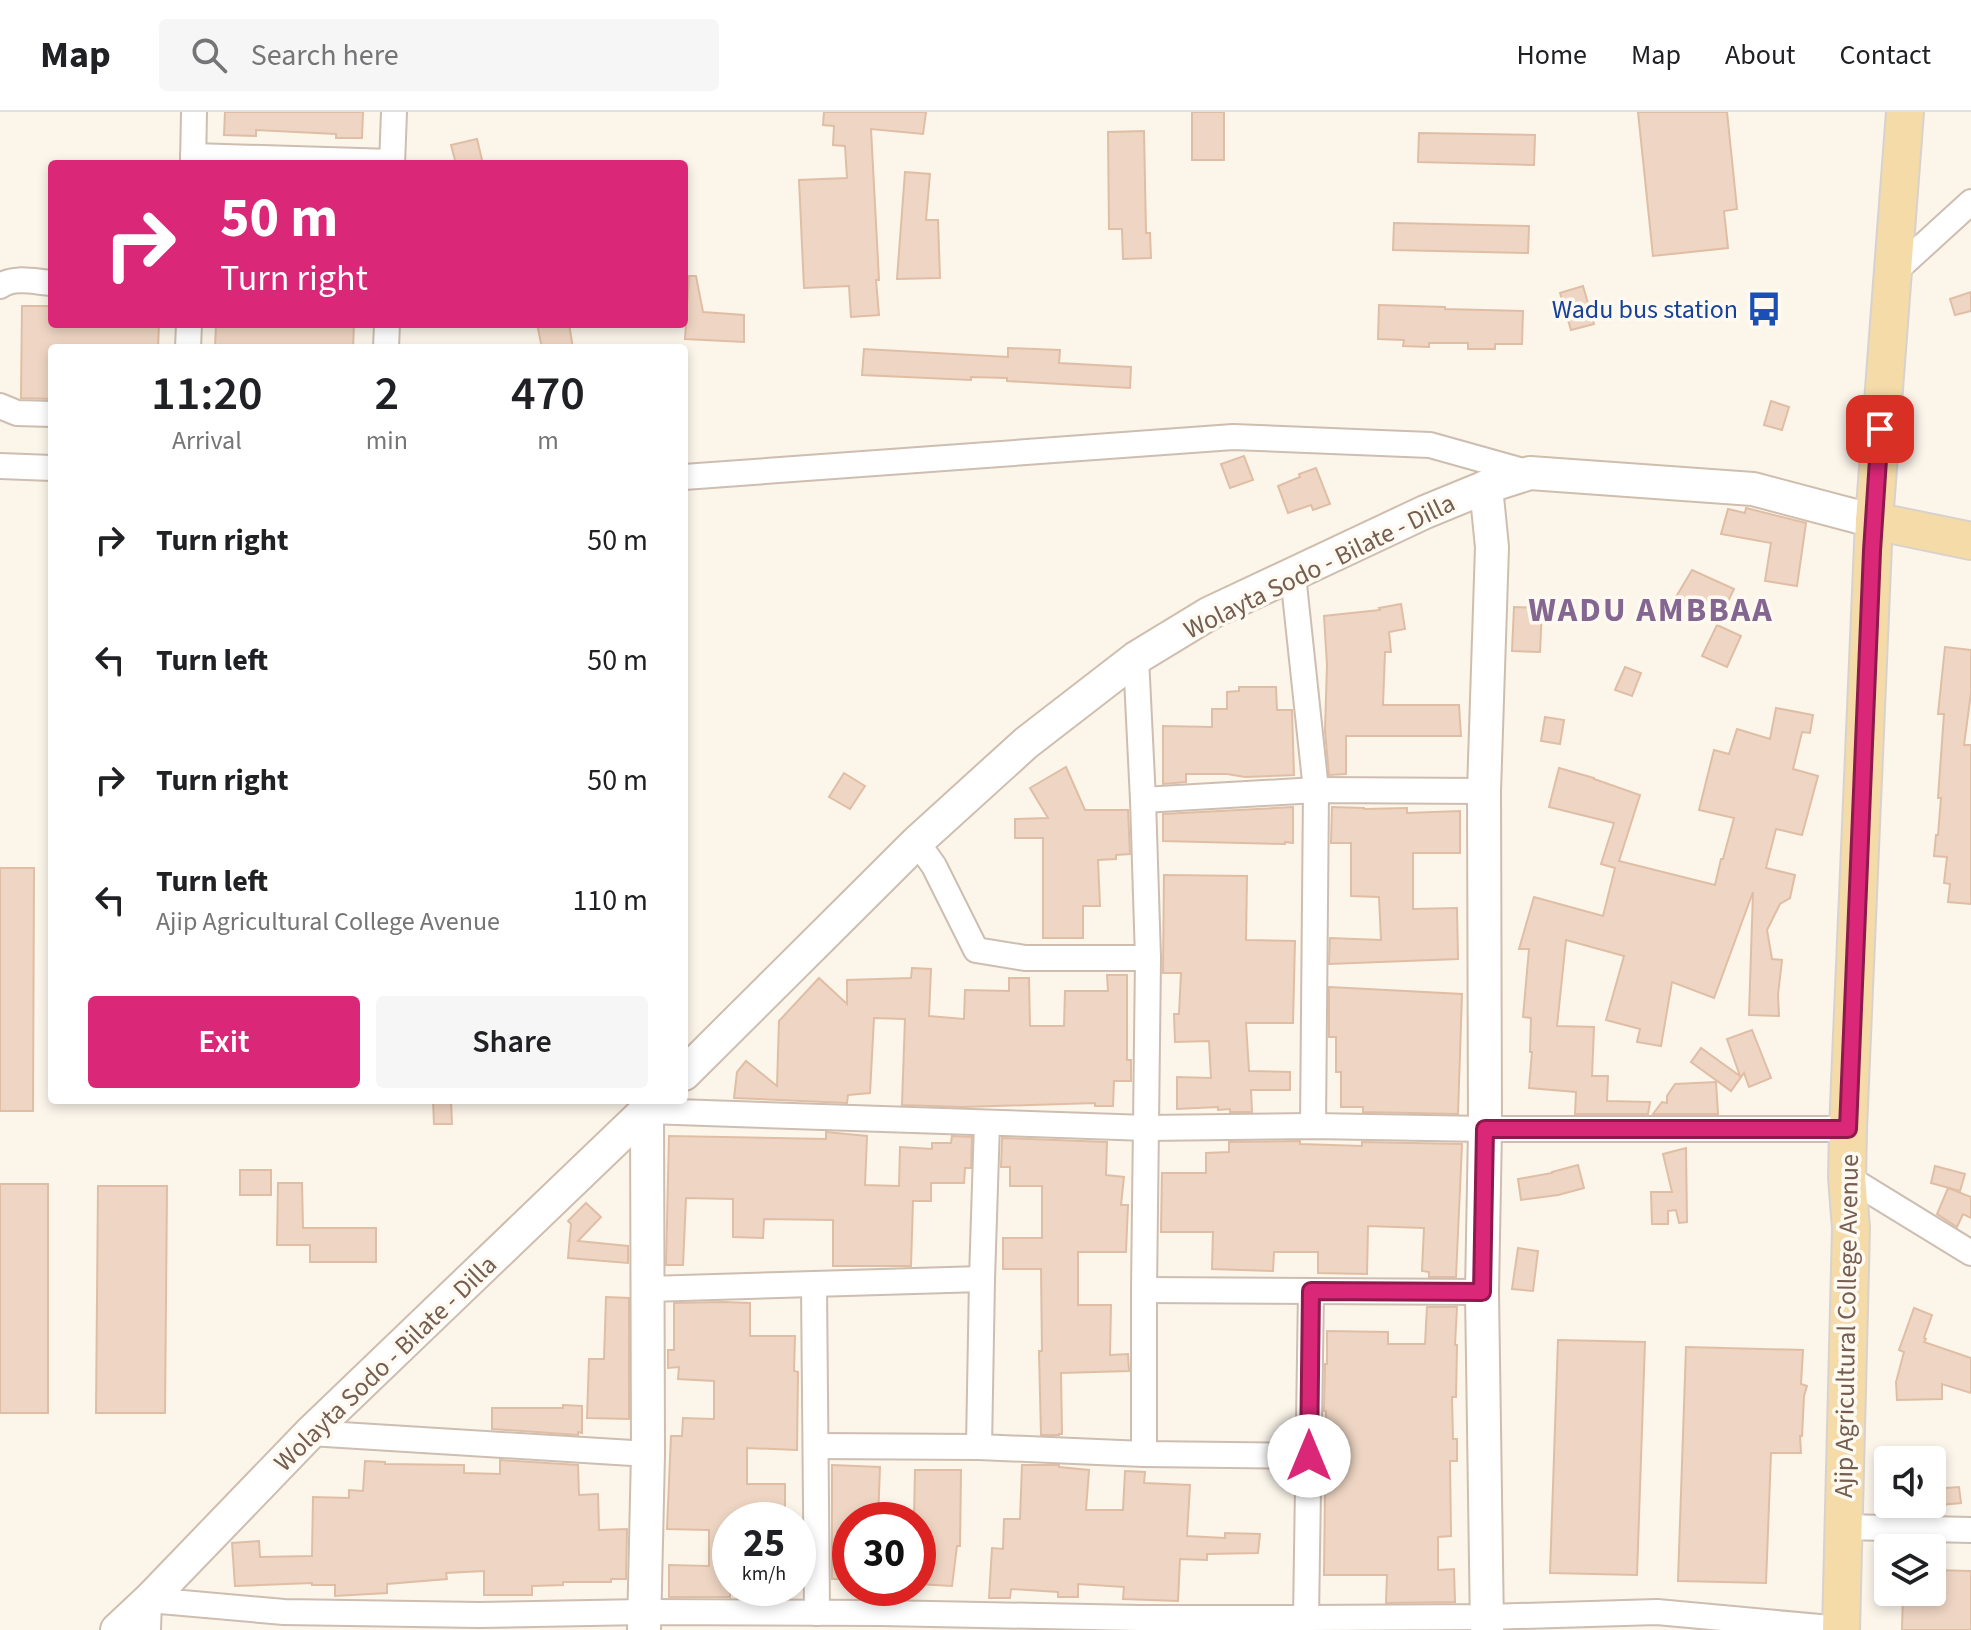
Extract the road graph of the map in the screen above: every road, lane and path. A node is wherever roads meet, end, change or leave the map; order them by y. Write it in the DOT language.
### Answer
graph roads {
  1 [pos="194,112"];
  2 [pos="394,112"];
  3 [pos="1905,112"];
  4 [pos="193,160"];
  5 [pos="392,160"];
  6 [pos="1971,202"];
  7 [pos="1891,275"];
  8 [pos="48,283"];
  9 [pos="0,286"];
  10 [pos="0,406"];
  11 [pos="48,414"];
  12 [pos="0,466"];
  13 [pos="48,468"];
  14 [pos="1530,473"];
  15 [pos="688,477"];
  16 [pos="1486,487"];
  17 [pos="1874,521"];
  18 [pos="1971,541"];
  19 [pos="1293,575"];
  20 [pos="1136,658"];
  21 [pos="1316,790"];
  22 [pos="1484,791"];
  23 [pos="1143,800"];
  24 [pos="917,842"];
  25 [pos="1148,958"];
  26 [pos="688,1070"];
  27 [pos="652,1105"];
  28 [pos="987,1123"];
  29 [pos="1313,1126"];
  30 [pos="1147,1128"];
  31 [pos="1485,1129"];
  32 [pos="1848,1129"];
  33 [pos="1847,1177"];
  34 [pos="1971,1253"];
  35 [pos="982,1279"];
  36 [pos="814,1285"];
  37 [pos="649,1289"];
  38 [pos="1144,1290"];
  39 [pos="1311,1291"];
  40 [pos="1482,1292"];
  41 [pos="310,1433"];
  42 [pos="816,1446"];
  43 [pos="979,1447"];
  44 [pos="648,1454"];
  45 [pos="1144,1454"];
  46 [pos="1309,1456"];
  47 [pos="1844,1527"];
  48 [pos="1971,1530"];
  49 [pos="817,1613"];
  50 [pos="149,1615"];
  51 [pos="1306,1618"];
  52 [pos="644,1621"];
  53 [pos="479,1622"];
  54 [pos="987,1622"];
  55 [pos="1487,1623"];
  56 [pos="1139,1624"];
  57 [pos="117,1630"];
  58 [pos="1841,1630"];
  1 -- 4 [label="street"];
  2 -- 5 [label="street"];
  3 -- 7 [label="main road, Ajip Agricultural College Avenue"];
  6 -- 7 [label="street"];
  7 -- 17 [label="main road, Ajip Agricultural College Avenue"];
  8 -- 9 [label="street"];
  10 -- 11 [label="street"];
  12 -- 13 [label="street"];
  14 -- 15 [label="street"];
  14 -- 16 [label="main road, Wolayta Sodo - Bilate - Dilla"];
  14 -- 17 [label="main road, Wolayta Sodo - Bilate - Dilla"];
  16 -- 19 [label="main road, Wolayta Sodo - Bilate - Dilla"];
  16 -- 22 [label="main road"];
  17 -- 18 [label="main road"];
  17 -- 32 [label="main road, Ajip Agricultural College Avenue"];
  19 -- 20 [label="main road, Wolayta Sodo - Bilate - Dilla"];
  19 -- 21 [label="street"];
  20 -- 23 [label="street"];
  20 -- 24 [label="main road, Wolayta Sodo - Bilate - Dilla"];
  21 -- 22 [label="street"];
  21 -- 23 [label="street"];
  21 -- 29 [label="street"];
  22 -- 31 [label="main road"];
  23 -- 25 [label="street"];
  24 -- 25 [label="street"];
  24 -- 26 [label="main road, Wolayta Sodo - Bilate - Dilla"];
  25 -- 30 [label="street"];
  27 -- 28 [label="street"];
  27 -- 37 [label="main road"];
  27 -- 41 [label="main road, Wolayta Sodo - Bilate - Dilla"];
  28 -- 30 [label="street"];
  28 -- 35 [label="street"];
  29 -- 30 [label="street"];
  29 -- 31 [label="street"];
  30 -- 38 [label="street"];
  31 -- 32 [label="street"];
  31 -- 40 [label="main road"];
  32 -- 33 [label="main road, Ajip Agricultural College Avenue"];
  33 -- 34 [label="street"];
  33 -- 47 [label="main road, Ajip Agricultural College Avenue"];
  35 -- 36 [label="street"];
  35 -- 43 [label="street"];
  36 -- 37 [label="street"];
  36 -- 42 [label="street"];
  37 -- 44 [label="main road"];
  38 -- 39 [label="street"];
  38 -- 45 [label="street"];
  39 -- 40 [label="street"];
  39 -- 46 [label="street"];
  40 -- 55 [label="main road"];
  41 -- 44 [label="street"];
  41 -- 50 [label="main road, Wolayta Sodo - Bilate - Dilla"];
  42 -- 43 [label="street"];
  42 -- 49 [label="street"];
  43 -- 45 [label="street"];
  44 -- 52 [label="main road"];
  45 -- 46 [label="street"];
  46 -- 51 [label="street"];
  47 -- 48 [label="street"];
  47 -- 58 [label="main road, Ajip Agricultural College Avenue"];
  49 -- 52 [label="street"];
  49 -- 54 [label="street"];
  50 -- 53 [label="street"];
  50 -- 57 [label="main road, Wolayta Sodo - Bilate - Dilla"];
  51 -- 55 [label="street"];
  51 -- 56 [label="street"];
  52 -- 53 [label="street"];
  54 -- 56 [label="street"];
  55 -- 58 [label="street"];
}
